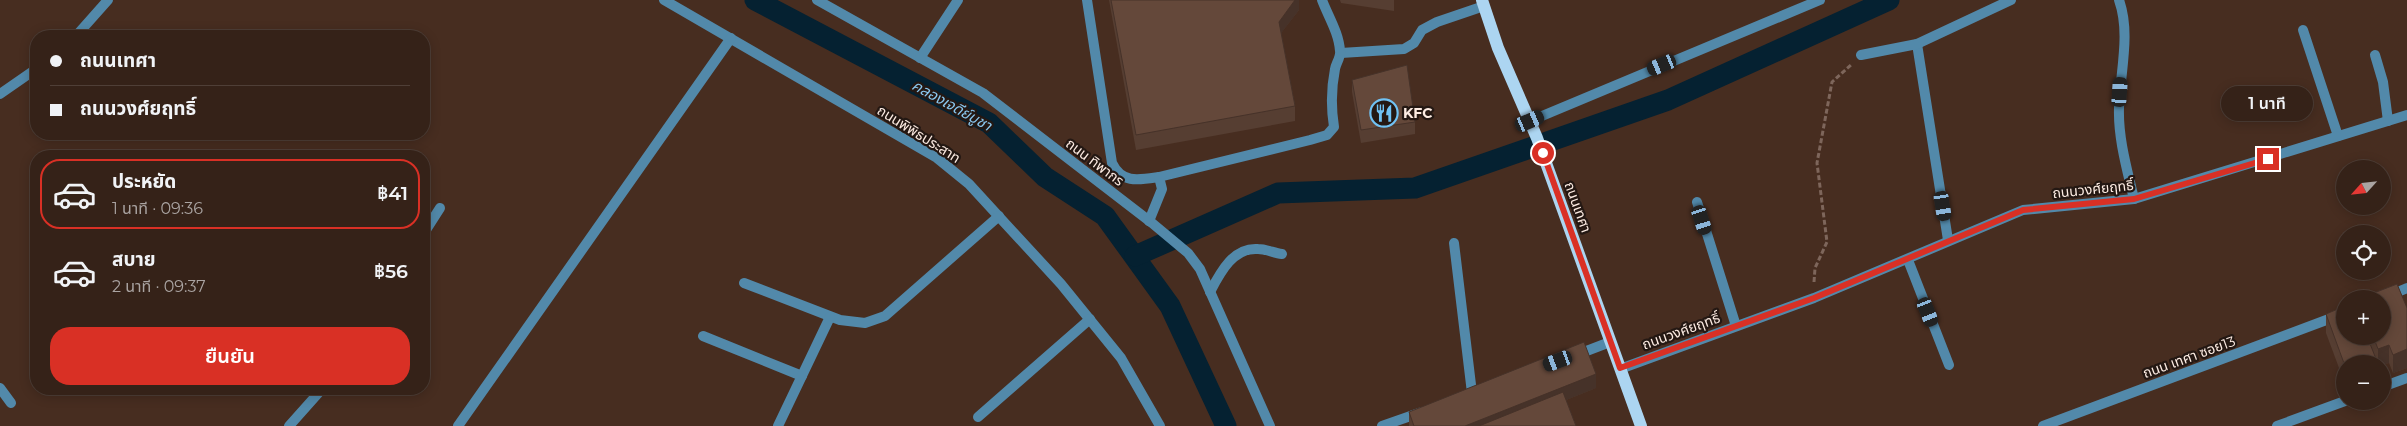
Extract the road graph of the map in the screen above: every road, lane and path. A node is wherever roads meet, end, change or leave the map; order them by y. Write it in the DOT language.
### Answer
graph roads {
  1 [pos="108,0"];
  2 [pos="664,0"];
  3 [pos="817,0"];
  4 [pos="958,0"];
  5 [pos="1087,0"];
  6 [pos="1322,0"];
  7 [pos="1820,0"];
  8 [pos="2011,0"];
  9 [pos="2119,0"];
  10 [pos="1483,3"];
  11 [pos="81,30"];
  12 [pos="2303,30"];
  13 [pos="731,38"];
  14 [pos="1917,44"];
  15 [pos="1341,53"];
  16 [pos="2375,55"];
  17 [pos="1861,56"];
  18 [pos="920,58"];
  19 [pos="30,73"];
  20 [pos="0,94"];
  21 [pos="2407,115"];
  22 [pos="1530,121"];
  23 [pos="2388,121"];
  24 [pos="2338,136"];
  25 [pos="1160,177"];
  26 [pos="2134,199"];
  27 [pos="1697,202"];
  28 [pos="440,208"];
  29 [pos="999,216"];
  30 [pos="1150,222"];
  31 [pos="430,224"];
  32 [pos="1948,240"];
  33 [pos="1454,244"];
  34 [pos="1282,254"];
  35 [pos="1908,260"];
  36 [pos="744,283"];
  37 [pos="2407,288"];
  38 [pos="1210,292"];
  39 [pos="2391,295"];
  40 [pos="1814,298"];
  41 [pos="2336,316"];
  42 [pos="830,317"];
  43 [pos="1090,319"];
  44 [pos="1736,326"];
  45 [pos="703,336"];
  46 [pos="1610,342"];
  47 [pos="1564,359"];
  48 [pos="1948,365"];
  49 [pos="1620,368"];
  50 [pos="802,376"];
  51 [pos="2407,378"];
  52 [pos="2391,384"];
  53 [pos="0,388"];
  54 [pos="1472,393"];
  55 [pos="317,395"];
  56 [pos="11,403"];
  57 [pos="2336,404"];
  58 [pos="1436,406"];
  59 [pos="978,417"];
  60 [pos="289,426"];
  61 [pos="458,426"];
  62 [pos="778,426"];
  63 [pos="1160,426"];
  64 [pos="1270,426"];
  65 [pos="1382,426"];
  66 [pos="1641,426"];
  67 [pos="2043,426"];
  68 [pos="2277,426"];
  1 -- 11 [label="street"];
  2 -- 13 [label="street, ถนนพิพิธประสาท"];
  3 -- 18 [label="street, ถนน ทิพากร"];
  4 -- 18 [label="street"];
  5 -- 25 [label="street"];
  6 -- 15 [label="street"];
  7 -- 22 [label="street"];
  8 -- 14 [label="street"];
  9 -- 26 [label="street"];
  10 -- 15 [label="street"];
  10 -- 22 [label="main road, ถนนเทศา"];
  12 -- 24 [label="street"];
  13 -- 29 [label="street, ถนนพิพิธประสาท"];
  13 -- 61 [label="street"];
  14 -- 17 [label="street"];
  14 -- 32 [label="street"];
  15 -- 25 [label="street"];
  16 -- 23 [label="street"];
  17 -- 40 [label="path"];
  18 -- 30 [label="street, ถนน ทิพากร"];
  19 -- 20 [label="street"];
  21 -- 23 [label="street, ถนนวงศ์ยฤทธิ์"];
  22 -- 46 [label="main road, ถนนเทศา"];
  23 -- 24 [label="street, ถนนวงศ์ยฤทธิ์"];
  24 -- 26 [label="street, ถนนวงศ์ยฤทธิ์"];
  25 -- 30 [label="street"];
  26 -- 32 [label="street, ถนนวงศ์ยฤทธิ์"];
  27 -- 44 [label="street"];
  28 -- 31 [label="street"];
  29 -- 42 [label="street"];
  29 -- 43 [label="street, ถนนพิพิธประสาท"];
  30 -- 38 [label="street, ถนน ทิพากร"];
  32 -- 35 [label="street, ถนนวงศ์ยฤทธิ์"];
  33 -- 54 [label="street"];
  34 -- 38 [label="street"];
  35 -- 40 [label="street, ถนนวงศ์ยฤทธิ์"];
  35 -- 48 [label="street"];
  36 -- 42 [label="street"];
  37 -- 39 [label="street"];
  38 -- 64 [label="street, ถนน ทิพากร"];
  40 -- 44 [label="street, ถนนวงศ์ยฤทธิ์"];
  41 -- 67 [label="street, ถนน เทศา ซอย13"];
  42 -- 50 [label="street"];
  43 -- 59 [label="street"];
  43 -- 63 [label="street, ถนนพิพิธประสาท"];
  44 -- 49 [label="street, ถนนวงศ์ยฤทธิ์"];
  45 -- 50 [label="street"];
  46 -- 47 [label="street"];
  46 -- 49 [label="main road, ถนนเทศา"];
  49 -- 66 [label="main road, ถนนเทศา"];
  50 -- 62 [label="street"];
  51 -- 52 [label="street"];
  53 -- 56 [label="street"];
  55 -- 60 [label="street"];
  57 -- 68 [label="street"];
  58 -- 65 [label="street"];
}
